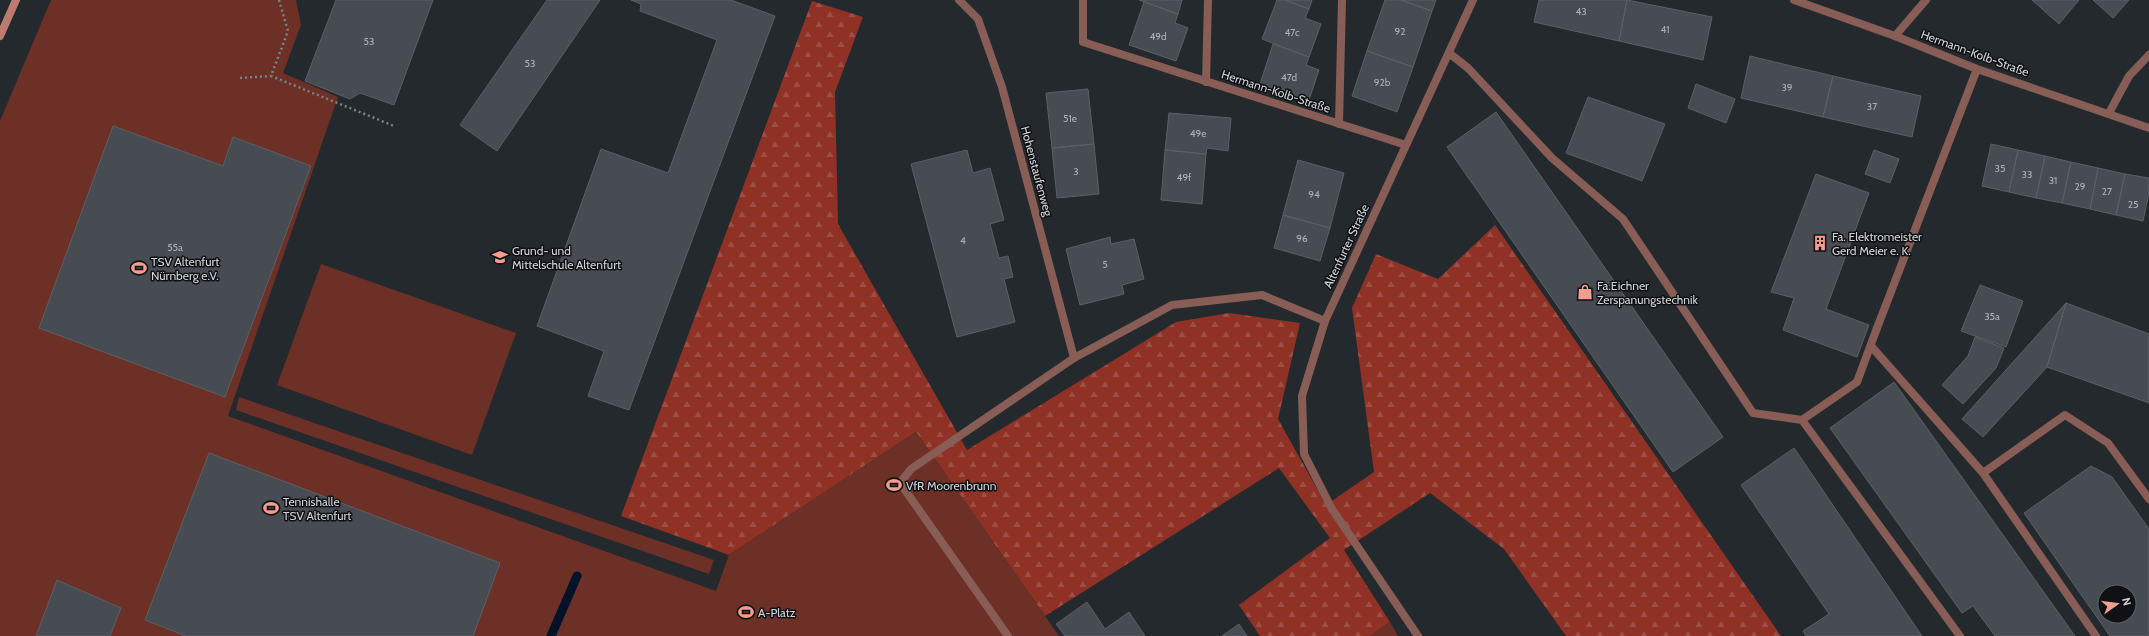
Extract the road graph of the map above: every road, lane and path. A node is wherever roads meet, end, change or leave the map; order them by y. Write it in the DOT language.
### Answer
graph roads {
  1 [pos="16,0"];
  2 [pos="279,0"];
  3 [pos="958,0"];
  4 [pos="1083,0"];
  5 [pos="1208,0"];
  6 [pos="1342,0"];
  7 [pos="1473,0"];
  8 [pos="1794,0"];
  9 [pos="1926,0"];
  10 [pos="0,36"];
  11 [pos="1895,36"];
  12 [pos="1448,53"];
  13 [pos="2149,55"];
  14 [pos="1977,69"];
  15 [pos="271,76"];
  16 [pos="240,78"];
  17 [pos="1206,82"];
  18 [pos="2109,113"];
  19 [pos="1339,124"];
  20 [pos="394,126"];
  21 [pos="2149,128"];
  22 [pos="1406,145"];
  23 [pos="1325,321"];
  24 [pos="1871,346"];
  25 [pos="1074,358"];
  26 [pos="1802,420"];
  27 [pos="1983,473"];
  28 [pos="2149,498"];
  29 [pos="1008,636"];
  30 [pos="1418,636"];
  31 [pos="1960,636"];
  32 [pos="2096,636"];
  1 -- 10 [label="main road"];
  2 -- 15 [label="path"];
  3 -- 25 [label="street, Hohenstaufenweg"];
  4 -- 17 [label="street, Hermann-Kolb-Straße"];
  5 -- 17 [label="street, Hermann-Kolb-Straße"];
  6 -- 19 [label="street, Hermann-Kolb-Straße"];
  7 -- 12 [label="street, Altenfurter Straße"];
  8 -- 11 [label="street, Hermann-Kolb-Straße"];
  9 -- 11 [label="street"];
  11 -- 14 [label="street, Hermann-Kolb-Straße"];
  12 -- 22 [label="street, Altenfurter Straße"];
  12 -- 26 [label="street"];
  13 -- 18 [label="street"];
  14 -- 18 [label="street, Hermann-Kolb-Straße"];
  14 -- 24 [label="street"];
  15 -- 16 [label="path"];
  15 -- 20 [label="path"];
  17 -- 19 [label="street, Hermann-Kolb-Straße"];
  18 -- 21 [label="street, Hermann-Kolb-Straße"];
  19 -- 22 [label="street, Hermann-Kolb-Straße"];
  22 -- 23 [label="street, Altenfurter Straße"];
  23 -- 25 [label="street"];
  23 -- 30 [label="street, Altenfurter Straße"];
  24 -- 26 [label="street"];
  24 -- 27 [label="street"];
  25 -- 29 [label="street"];
  26 -- 31 [label="street"];
  27 -- 28 [label="street"];
  27 -- 32 [label="street"];
}
